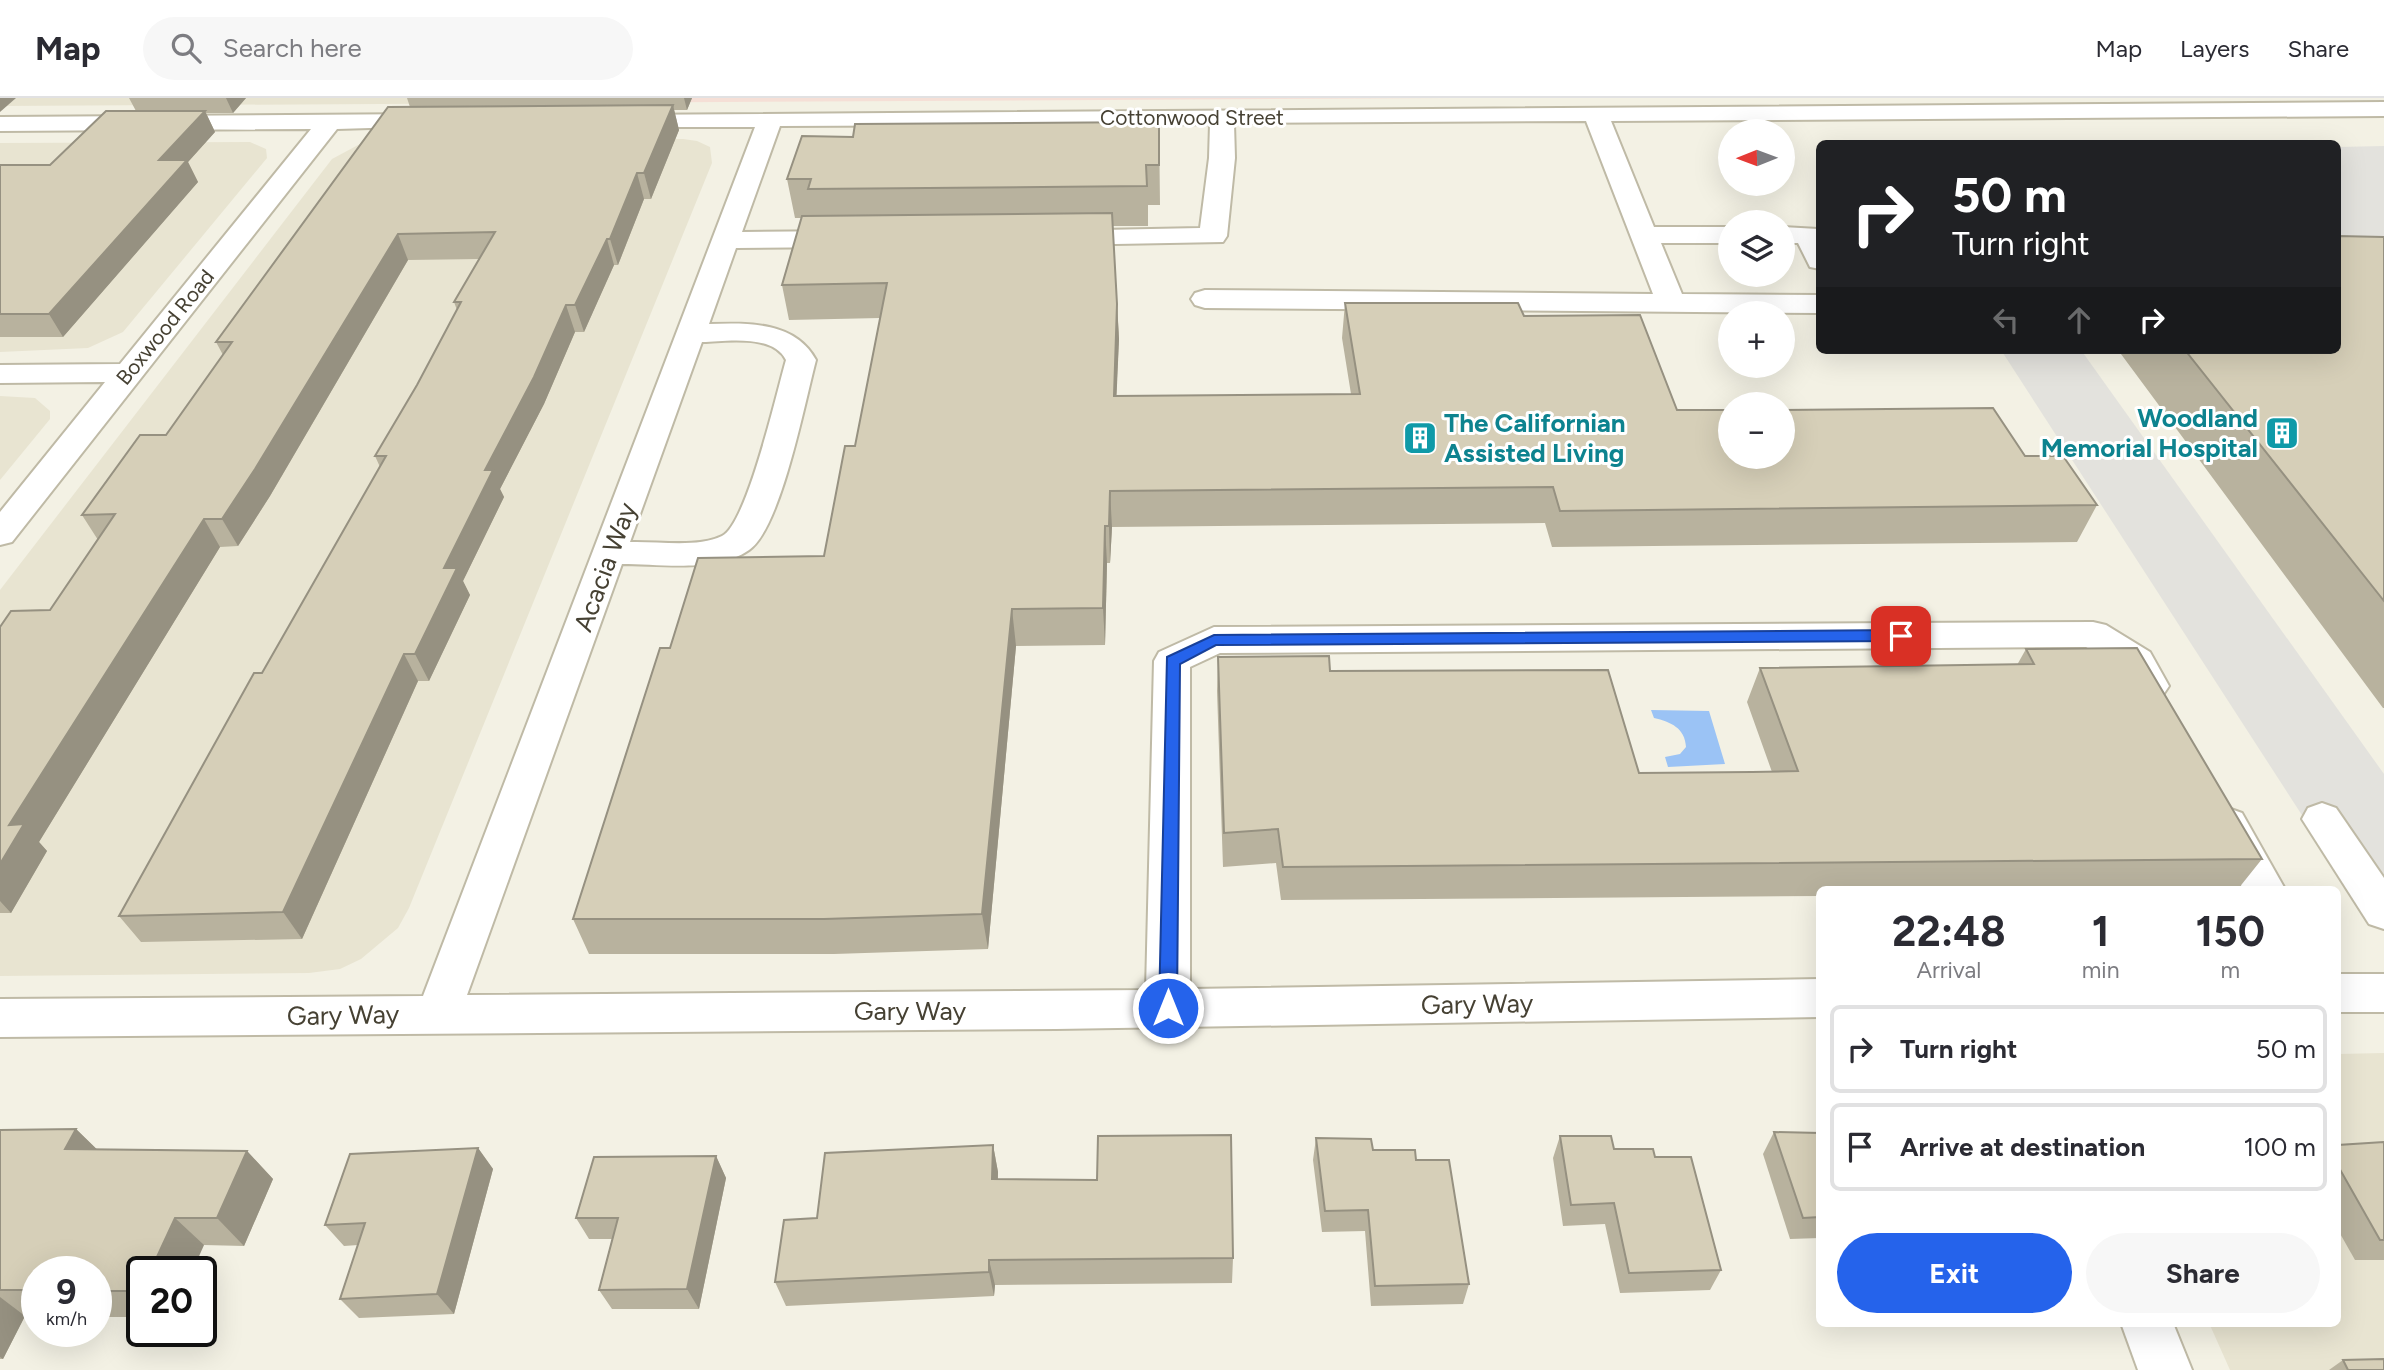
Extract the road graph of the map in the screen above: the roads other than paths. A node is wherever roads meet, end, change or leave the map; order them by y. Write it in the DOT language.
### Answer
graph roads {
  1 [pos="612,98"];
  2 [pos="1518,107"];
  3 [pos="1079,108"];
  4 [pos="1123,108"];
  5 [pos="2384,109"];
  6 [pos="1924,114"];
  7 [pos="1596,115"];
  8 [pos="1222,117"];
  9 [pos="770,120"];
  10 [pos="449,121"];
  11 [pos="330,122"];
  12 [pos="0,124"];
  13 [pos="1645,235"];
  14 [pos="1718,235"];
  15 [pos="1795,235"];
  16 [pos="1032,238"];
  17 [pos="879,239"];
  18 [pos="723,240"];
  19 [pos="1816,252"];
  20 [pos="1205,299"];
  21 [pos="1671,303"];
  22 [pos="1816,304"];
  23 [pos="689,333"];
  24 [pos="127,373"];
  25 [pos="0,374"];
  26 [pos="0,534"];
  27 [pos="609,553"];
  28 [pos="2170,721"];
  29 [pos="2211,793"];
  30 [pos="2322,819"];
  31 [pos="2262,886"];
  32 [pos="2384,912"];
  33 [pos="2341,993"];
  34 [pos="2384,993"];
  35 [pos="1816,998"];
  36 [pos="1168,1008"];
  37 [pos="438,1014"];
  38 [pos="0,1018"];
  39 [pos="2149,1327"];
  40 [pos="2165,1370"];
  1 -- 9 [label="street, Cottonwood Street"];
  2 -- 7 [label="street, Cottonwood Street"];
  2 -- 8 [label="street, Cottonwood Street"];
  3 -- 4 [label="street, Cottonwood Street"];
  3 -- 9 [label="street, Cottonwood Street"];
  4 -- 8 [label="street, Cottonwood Street"];
  5 -- 6 [label="street, Cottonwood Street"];
  6 -- 7 [label="street, Cottonwood Street"];
  7 -- 13 [label="street"];
  8 -- 16 [label="street"];
  9 -- 18 [label="street, Acacia Way"];
  10 -- 11 [label="street"];
  11 -- 12 [label="street"];
  11 -- 24 [label="street, Boxwood Road"];
  13 -- 14 [label="street"];
  13 -- 21 [label="street"];
  15 -- 19 [label="street"];
  17 -- 18 [label="street"];
  18 -- 23 [label="street, Acacia Way"];
  20 -- 21 [label="street"];
  21 -- 22 [label="street"];
  23 -- 27 [label="street, Acacia Way"];
  23 -- 27 [label="street"];
  24 -- 25 [label="street"];
  24 -- 26 [label="street, Boxwood Road"];
  27 -- 37 [label="street, Acacia Way"];
  28 -- 36 [label="street"];
  29 -- 31 [label="street"];
  30 -- 32 [label="street"];
  33 -- 34 [label="street"];
  35 -- 36 [label="street, Gary Way"];
  36 -- 37 [label="street, Gary Way"];
  37 -- 38 [label="street, Gary Way"];
  39 -- 40 [label="street"];
}
